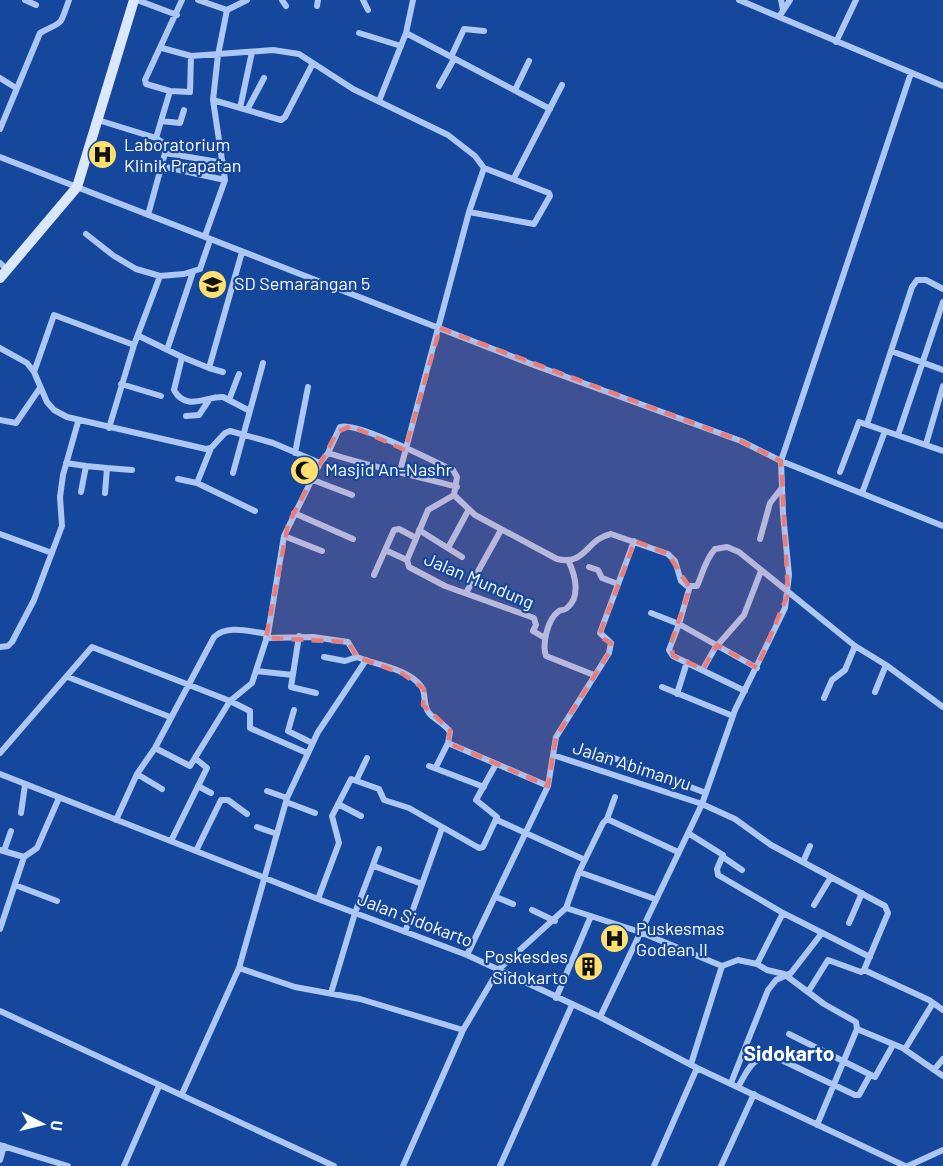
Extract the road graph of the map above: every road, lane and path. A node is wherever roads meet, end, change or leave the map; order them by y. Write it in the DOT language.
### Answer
graph roads {
  1 [pos="25,0"];
  2 [pos="69,0"];
  3 [pos="135,0"];
  4 [pos="182,0"];
  5 [pos="198,0"];
  6 [pos="247,0"];
  7 [pos="363,0"];
  8 [pos="413,0"];
  9 [pos="739,0"];
  10 [pos="781,0"];
  11 [pos="790,0"];
  12 [pos="856,0"];
  13 [pos="36,6"];
  14 [pos="227,10"];
  15 [pos="368,10"];
  16 [pos="783,10"];
  17 [pos="177,15"];
  18 [pos="779,17"];
  19 [pos="484,31"];
  20 [pos="360,33"];
  21 [pos="406,33"];
  22 [pos="836,42"];
  23 [pos="401,46"];
  24 [pos="162,48"];
  25 [pos="252,52"];
  26 [pos="218,55"];
  27 [pos="191,56"];
  28 [pos="453,58"];
  29 [pos="529,61"];
  30 [pos="312,64"];
  31 [pos="911,73"];
  32 [pos="0,78"];
  33 [pos="264,78"];
  34 [pos="562,85"];
  35 [pos="439,86"];
  36 [pos="943,86"];
  37 [pos="16,88"];
  38 [pos="515,90"];
  39 [pos="170,91"];
  40 [pos="213,100"];
  41 [pos="379,101"];
  42 [pos="243,109"];
  43 [pos="550,109"];
  44 [pos="184,110"];
  45 [pos="98,120"];
  46 [pos="161,121"];
  47 [pos="0,129"];
  48 [pos="156,138"];
  49 [pos="165,153"];
  50 [pos="0,157"];
  51 [pos="224,163"];
  52 [pos="161,166"];
  53 [pos="484,168"];
  54 [pos="514,178"];
  55 [pos="225,180"];
  56 [pos="76,187"];
  57 [pos="469,212"];
  58 [pos="148,215"];
  59 [pos="86,234"];
  60 [pos="208,238"];
  61 [pos="242,252"];
  62 [pos="2,270"];
  63 [pos="193,272"];
  64 [pos="160,276"];
  65 [pos="943,289"];
  66 [pos="943,305"];
  67 [pos="440,328"];
  68 [pos="139,336"];
  69 [pos="134,345"];
  70 [pos="0,348"];
  71 [pos="167,350"];
  72 [pos="891,351"];
  73 [pos="182,357"];
  74 [pos="263,363"];
  75 [pos="922,363"];
  76 [pos="209,368"];
  77 [pos="943,370"];
  78 [pos="34,372"];
  79 [pos="223,372"];
  80 [pos="239,374"];
  81 [pos="121,384"];
  82 [pos="943,386"];
  83 [pos="308,387"];
  84 [pos="40,388"];
  85 [pos="162,396"];
  86 [pos="209,399"];
  87 [pos="229,400"];
  88 [pos="248,410"];
  89 [pos="186,416"];
  90 [pos="0,420"];
  91 [pos="78,422"];
  92 [pos="867,424"];
  93 [pos="109,428"];
  94 [pos="885,431"];
  95 [pos="242,434"];
  96 [pos="898,435"];
  97 [pos="926,444"];
  98 [pos="211,448"];
  99 [pos="405,450"];
  100 [pos="943,451"];
  101 [pos="295,453"];
  102 [pos="328,453"];
  103 [pos="781,461"];
  104 [pos="320,462"];
  105 [pos="66,463"];
  106 [pos="86,466"];
  107 [pos="106,468"];
  108 [pos="132,470"];
  109 [pos="400,471"];
  110 [pos="233,472"];
  111 [pos="840,472"];
  112 [pos="178,479"];
  113 [pos="314,480"];
  114 [pos="197,483"];
  115 [pos="457,488"];
  116 [pos="781,489"];
  117 [pos="81,492"];
  118 [pos="105,493"];
  119 [pos="862,494"];
  120 [pos="352,495"];
  121 [pos="454,495"];
  122 [pos="255,511"];
  123 [pos="468,511"];
  124 [pos="294,513"];
  125 [pos="943,526"];
  126 [pos="501,530"];
  127 [pos="419,531"];
  128 [pos="0,534"];
  129 [pos="284,536"];
  130 [pos="416,538"];
  131 [pos="353,539"];
  132 [pos="760,539"];
  133 [pos="634,541"];
  134 [pos="448,548"];
  135 [pos="385,550"];
  136 [pos="322,551"];
  137 [pos="52,553"];
  138 [pos="462,557"];
  139 [pos="407,560"];
  140 [pos="569,562"];
  141 [pos="589,567"];
  142 [pos="761,571"];
  143 [pos="375,575"];
  144 [pos="618,584"];
  145 [pos="690,586"];
  146 [pos="466,593"];
  147 [pos="788,594"];
  148 [pos="651,613"];
  149 [pos="679,624"];
  150 [pos="267,636"];
  151 [pos="299,636"];
  152 [pos="545,638"];
  153 [pos="717,645"];
  154 [pos="855,646"];
  155 [pos="0,647"];
  156 [pos="324,657"];
  157 [pos="357,657"];
  158 [pos="366,660"];
  159 [pos="687,662"];
  160 [pos="886,665"];
  161 [pos="756,668"];
  162 [pos="703,669"];
  163 [pos="256,671"];
  164 [pos="293,675"];
  165 [pos="594,675"];
  166 [pos="68,677"];
  167 [pos="189,684"];
  168 [pos="662,687"];
  169 [pos="745,691"];
  170 [pos="875,692"];
  171 [pos="316,693"];
  172 [pos="677,694"];
  173 [pos="824,698"];
  174 [pos="230,701"];
  175 [pos="943,707"];
  176 [pos="294,710"];
  177 [pos="733,716"];
  178 [pos="170,717"];
  179 [pos="312,743"];
  180 [pos="448,743"];
  181 [pos="155,748"];
  182 [pos="0,753"];
  183 [pos="307,753"];
  184 [pos="553,755"];
  185 [pos="606,755"];
  186 [pos="367,758"];
  187 [pos="196,759"];
  188 [pos="496,764"];
  189 [pos="0,774"];
  190 [pos="137,774"];
  191 [pos="357,779"];
  192 [pos="25,785"];
  193 [pos="198,786"];
  194 [pos="548,786"];
  195 [pos="484,787"];
  196 [pos="162,789"];
  197 [pos="267,791"];
  198 [pos="211,793"];
  199 [pos="706,793"];
  200 [pos="615,797"];
  201 [pos="59,798"];
  202 [pos="287,800"];
  203 [pos="338,804"];
  204 [pos="702,804"];
  205 [pos="21,813"];
  206 [pos="315,813"];
  207 [pos="246,814"];
  208 [pos="361,816"];
  209 [pos="607,819"];
  210 [pos="116,820"];
  211 [pos="497,820"];
  212 [pos="257,827"];
  213 [pos="442,828"];
  214 [pos="11,831"];
  215 [pos="526,833"];
  216 [pos="688,833"];
  217 [pos="276,834"];
  218 [pos="171,841"];
  219 [pos="810,846"];
  220 [pos="380,849"];
  221 [pos="2,851"];
  222 [pos="196,851"];
  223 [pos="678,852"];
  224 [pos="24,857"];
  225 [pos="723,857"];
  226 [pos="585,860"];
  227 [pos="803,862"];
  228 [pos="374,866"];
  229 [pos="742,870"];
  230 [pos="579,872"];
  231 [pos="263,877"];
  232 [pos="831,877"];
  233 [pos="422,884"];
  234 [pos="15,885"];
  235 [pos="862,893"];
  236 [pos="496,897"];
  237 [pos="318,899"];
  238 [pos="656,899"];
  239 [pos="57,901"];
  240 [pos="513,904"];
  241 [pos="814,905"];
  242 [pos="566,908"];
  243 [pos="532,910"];
  244 [pos="356,913"];
  245 [pos="783,913"];
  246 [pos="591,916"];
  247 [pos="2,917"];
  248 [pos="555,921"];
  249 [pos="849,923"];
  250 [pos="0,929"];
  251 [pos="405,932"];
  252 [pos="640,932"];
  253 [pos="822,933"];
  254 [pos="467,955"];
  255 [pos="870,957"];
  256 [pos="757,964"];
  257 [pos="722,966"];
  258 [pos="239,968"];
  259 [pos="499,969"];
  260 [pos="864,970"];
  261 [pos="784,974"];
  262 [pos="808,992"];
  263 [pos="331,993"];
  264 [pos="556,998"];
  265 [pos="933,1003"];
  266 [pos="572,1005"];
  267 [pos="943,1010"];
  268 [pos="0,1011"];
  269 [pos="600,1017"];
  270 [pos="857,1029"];
  271 [pos="463,1030"];
  272 [pos="789,1034"];
  273 [pos="893,1044"];
  274 [pos="904,1049"];
  275 [pos="943,1059"];
  276 [pos="844,1060"];
  277 [pos="694,1066"];
  278 [pos="934,1070"];
  279 [pos="870,1075"];
  280 [pos="943,1076"];
  281 [pos="731,1083"];
  282 [pos="835,1084"];
  283 [pos="159,1086"];
  284 [pos="738,1087"];
  285 [pos="182,1094"];
  286 [pos="754,1094"];
  287 [pos="817,1125"];
  288 [pos="2,1146"];
  289 [pos="943,1150"];
  290 [pos="0,1160"];
  291 [pos="891,1163"];
  292 [pos="57,1164"];
  293 [pos="68,1166"];
  294 [pos="124,1166"];
  295 [pos="334,1166"];
  296 [pos="403,1166"];
  297 [pos="500,1166"];
  298 [pos="654,1166"];
  299 [pos="721,1166"];
  300 [pos="907,1166"];
  1 -- 13 [label="street"];
  2 -- 37 [label="street"];
  3 -- 17 [label="street"];
  3 -- 45 [label="main road"];
  4 -- 17 [label="street"];
  5 -- 14 [label="street"];
  6 -- 14 [label="street"];
  7 -- 15 [label="street"];
  8 -- 21 [label="street"];
  9 -- 18 [label="street"];
  10 -- 16 [label="street"];
  11 -- 16 [label="street"];
  12 -- 22 [label="street"];
  14 -- 26 [label="street"];
  16 -- 18 [label="street"];
  17 -- 24 [label="street"];
  18 -- 22 [label="street"];
  19 -- 28 [label="street"];
  20 -- 23 [label="street"];
  21 -- 23 [label="street"];
  21 -- 28 [label="street"];
  22 -- 31 [label="street"];
  23 -- 41 [label="street"];
  24 -- 27 [label="street"];
  24 -- 39 [label="street"];
  25 -- 26 [label="street"];
  25 -- 30 [label="street"];
  25 -- 42 [label="street"];
  26 -- 27 [label="street"];
  26 -- 40 [label="street"];
  27 -- 39 [label="street"];
  28 -- 35 [label="street"];
  28 -- 38 [label="street"];
  29 -- 38 [label="street"];
  30 -- 41 [label="street"];
  30 -- 42 [label="street"];
  31 -- 36 [label="street"];
  31 -- 103 [label="street"];
  32 -- 37 [label="street"];
  33 -- 42 [label="street"];
  34 -- 43 [label="street"];
  37 -- 47 [label="street"];
  38 -- 43 [label="street"];
  39 -- 46 [label="street"];
  40 -- 42 [label="street"];
  40 -- 51 [label="street"];
  41 -- 53 [label="street"];
  43 -- 54 [label="street"];
  44 -- 46 [label="street"];
  45 -- 48 [label="street"];
  45 -- 56 [label="main road"];
  46 -- 48 [label="street"];
  48 -- 49 [label="street"];
  49 -- 51 [label="street"];
  49 -- 52 [label="street"];
  50 -- 56 [label="street"];
  51 -- 55 [label="street"];
  52 -- 55 [label="street"];
  52 -- 58 [label="street"];
  53 -- 54 [label="street"];
  53 -- 57 [label="street"];
  54 -- 57 [label="street"];
  55 -- 60 [label="street"];
  56 -- 58 [label="street"];
  56 -- 62 [label="main road"];
  57 -- 67 [label="street"];
  58 -- 60 [label="street"];
  59 -- 64 [label="street"];
  60 -- 61 [label="street"];
  60 -- 63 [label="street"];
  61 -- 67 [label="street"];
  61 -- 76 [label="street"];
  63 -- 64 [label="street"];
  63 -- 71 [label="street"];
  64 -- 68 [label="street"];
  65 -- 72 [label="street"];
  66 -- 75 [label="street"];
  67 -- 99 [label="street"];
  67 -- 103 [label="street"];
  68 -- 69 [label="street"];
  68 -- 71 [label="street"];
  69 -- 78 [label="street"];
  69 -- 81 [label="street"];
  70 -- 78 [label="street"];
  71 -- 73 [label="street"];
  72 -- 75 [label="street"];
  72 -- 92 [label="street"];
  73 -- 76 [label="street"];
  73 -- 86 [label="street"];
  74 -- 88 [label="street"];
  75 -- 77 [label="street"];
  75 -- 96 [label="street"];
  76 -- 79 [label="street"];
  78 -- 84 [label="street"];
  80 -- 87 [label="street"];
  81 -- 85 [label="street"];
  81 -- 93 [label="street"];
  82 -- 97 [label="street"];
  83 -- 101 [label="street"];
  84 -- 90 [label="street"];
  84 -- 91 [label="street"];
  86 -- 87 [label="street"];
  86 -- 89 [label="street"];
  87 -- 88 [label="street"];
  88 -- 95 [label="street"];
  91 -- 93 [label="street"];
  91 -- 105 [label="street"];
  92 -- 94 [label="street"];
  92 -- 111 [label="street"];
  93 -- 98 [label="street"];
  94 -- 96 [label="street"];
  94 -- 119 [label="street"];
  95 -- 98 [label="street"];
  95 -- 101 [label="street"];
  95 -- 110 [label="street"];
  96 -- 97 [label="street"];
  97 -- 100 [label="street"];
  98 -- 114 [label="street"];
  99 -- 102 [label="street"];
  99 -- 109 [label="street"];
  99 -- 115 [label="street"];
  101 -- 104 [label="street"];
  102 -- 104 [label="street"];
  102 -- 109 [label="street"];
  103 -- 116 [label="street"];
  103 -- 119 [label="street"];
  104 -- 113 [label="street"];
  105 -- 106 [label="street"];
  105 -- 137 [label="street"];
  106 -- 107 [label="street"];
  106 -- 117 [label="street"];
  107 -- 108 [label="street"];
  107 -- 118 [label="street"];
  109 -- 115 [label="street"];
  112 -- 114 [label="street"];
  113 -- 120 [label="street"];
  113 -- 124 [label="street"];
  114 -- 122 [label="street"];
  115 -- 121 [label="street"];
  116 -- 132 [label="street"];
  116 -- 147 [label="street"];
  119 -- 125 [label="street"];
  121 -- 123 [label="street"];
  121 -- 127 [label="street, Jalan Mundung"];
  123 -- 126 [label="street"];
  123 -- 134 [label="street"];
  124 -- 129 [label="street"];
  124 -- 131 [label="street"];
  126 -- 140 [label="street"];
  126 -- 146 [label="street"];
  127 -- 130 [label="street, Jalan Mundung"];
  127 -- 134 [label="street"];
  128 -- 137 [label="street"];
  129 -- 136 [label="street"];
  129 -- 150 [label="street"];
  130 -- 135 [label="street"];
  130 -- 139 [label="street, Jalan Mundung"];
  133 -- 140 [label="street"];
  133 -- 144 [label="street"];
  133 -- 145 [label="street"];
  134 -- 138 [label="street"];
  135 -- 139 [label="street"];
  135 -- 143 [label="street"];
  137 -- 155 [label="street"];
  139 -- 146 [label="street, Jalan Mundung"];
  140 -- 152 [label="street"];
  141 -- 144 [label="street"];
  142 -- 145 [label="street"];
  142 -- 147 [label="street"];
  142 -- 153 [label="street"];
  144 -- 165 [label="street"];
  145 -- 149 [label="street"];
  146 -- 152 [label="street, Jalan Mundung"];
  147 -- 154 [label="street"];
  147 -- 161 [label="street"];
  148 -- 149 [label="street"];
  149 -- 153 [label="street"];
  149 -- 159 [label="street"];
  150 -- 151 [label="street"];
  150 -- 163 [label="street"];
  150 -- 167 [label="street"];
  151 -- 157 [label="street"];
  151 -- 164 [label="street"];
  152 -- 165 [label="street"];
  153 -- 161 [label="street"];
  153 -- 162 [label="street"];
  154 -- 160 [label="street"];
  154 -- 173 [label="street"];
  156 -- 157 [label="street"];
  157 -- 158 [label="street"];
  158 -- 179 [label="street"];
  158 -- 180 [label="street"];
  159 -- 162 [label="street"];
  159 -- 172 [label="street"];
  160 -- 170 [label="street"];
  160 -- 175 [label="street"];
  161 -- 169 [label="street"];
  162 -- 169 [label="street"];
  163 -- 164 [label="street"];
  163 -- 174 [label="street"];
  164 -- 171 [label="street"];
  165 -- 184 [label="street"];
  166 -- 167 [label="street"];
  166 -- 178 [label="street"];
  166 -- 182 [label="street"];
  167 -- 174 [label="street"];
  167 -- 178 [label="street"];
  168 -- 172 [label="street"];
  169 -- 177 [label="street"];
  172 -- 177 [label="street"];
  174 -- 183 [label="street"];
  174 -- 187 [label="street"];
  176 -- 179 [label="street"];
  177 -- 199 [label="street"];
  178 -- 181 [label="street"];
  179 -- 183 [label="street"];
  180 -- 188 [label="street"];
  180 -- 195 [label="street"];
  181 -- 187 [label="street"];
  181 -- 190 [label="street"];
  183 -- 202 [label="street"];
  184 -- 194 [label="street"];
  184 -- 204 [label="street, Jalan Abimanyu"];
  185 -- 199 [label="street"];
  186 -- 191 [label="street"];
  187 -- 193 [label="street"];
  188 -- 194 [label="street"];
  188 -- 195 [label="street"];
  189 -- 192 [label="street, Jalan Sidokarto"];
  190 -- 196 [label="street"];
  190 -- 210 [label="street"];
  191 -- 203 [label="street"];
  191 -- 213 [label="street"];
  192 -- 201 [label="street, Jalan Sidokarto"];
  192 -- 205 [label="street"];
  193 -- 198 [label="street"];
  193 -- 218 [label="street"];
  194 -- 215 [label="street"];
  195 -- 211 [label="street"];
  197 -- 202 [label="street"];
  199 -- 204 [label="street"];
  200 -- 209 [label="street"];
  201 -- 210 [label="street, Jalan Sidokarto"];
  201 -- 224 [label="street"];
  202 -- 206 [label="street"];
  202 -- 217 [label="street"];
  203 -- 208 [label="street"];
  203 -- 237 [label="street"];
  204 -- 216 [label="street"];
  204 -- 227 [label="street, Jalan Abimanyu"];
  207 -- 222 [label="street"];
  209 -- 223 [label="street"];
  209 -- 226 [label="street"];
  210 -- 218 [label="street, Jalan Sidokarto"];
  211 -- 213 [label="street"];
  211 -- 215 [label="street"];
  212 -- 217 [label="street"];
  213 -- 233 [label="street"];
  214 -- 221 [label="street"];
  215 -- 226 [label="street"];
  215 -- 236 [label="street"];
  216 -- 223 [label="street"];
  216 -- 225 [label="street"];
  217 -- 231 [label="street"];
  218 -- 222 [label="street, Jalan Sidokarto"];
  219 -- 227 [label="street"];
  220 -- 228 [label="street"];
  221 -- 224 [label="street"];
  222 -- 231 [label="street, Jalan Sidokarto"];
  223 -- 238 [label="street"];
  224 -- 234 [label="street"];
  225 -- 229 [label="street"];
  225 -- 245 [label="street"];
  226 -- 230 [label="street"];
  227 -- 232 [label="street, Jalan Abimanyu"];
  228 -- 233 [label="street"];
  228 -- 244 [label="street"];
  230 -- 238 [label="street"];
  230 -- 242 [label="street"];
  231 -- 237 [label="street, Jalan Sidokarto"];
  231 -- 258 [label="street"];
  232 -- 235 [label="street, Jalan Abimanyu"];
  232 -- 241 [label="street"];
  233 -- 251 [label="street"];
  234 -- 239 [label="street"];
  234 -- 247 [label="street"];
  235 -- 249 [label="street"];
  235 -- 255 [label="street, Jalan Abimanyu"];
  236 -- 240 [label="street"];
  236 -- 254 [label="street"];
  237 -- 244 [label="street, Jalan Sidokarto"];
  238 -- 252 [label="street"];
  242 -- 246 [label="street"];
  242 -- 248 [label="street"];
  243 -- 248 [label="street"];
  244 -- 251 [label="street, Jalan Sidokarto"];
  244 -- 263 [label="street"];
  245 -- 253 [label="street"];
  245 -- 256 [label="street"];
  246 -- 252 [label="street"];
  246 -- 264 [label="street"];
  247 -- 250 [label="street"];
  248 -- 259 [label="street"];
  251 -- 254 [label="street, Jalan Sidokarto"];
  252 -- 257 [label="street"];
  252 -- 269 [label="street"];
  253 -- 255 [label="street"];
  253 -- 261 [label="street"];
  254 -- 259 [label="street, Jalan Sidokarto"];
  255 -- 260 [label="street"];
  256 -- 257 [label="street"];
  256 -- 261 [label="street"];
  257 -- 277 [label="street"];
  258 -- 263 [label="street"];
  258 -- 285 [label="street"];
  259 -- 264 [label="street, Jalan Sidokarto"];
  259 -- 271 [label="street"];
  260 -- 262 [label="street"];
  260 -- 265 [label="street"];
  261 -- 262 [label="street"];
  261 -- 281 [label="street"];
  262 -- 270 [label="street"];
  263 -- 271 [label="street"];
  264 -- 266 [label="street, Jalan Sidokarto"];
  265 -- 267 [label="street"];
  265 -- 274 [label="street"];
  266 -- 269 [label="street, Jalan Sidokarto"];
  266 -- 297 [label="street"];
  268 -- 283 [label="street"];
  269 -- 277 [label="street, Jalan Sidokarto"];
  270 -- 273 [label="street"];
  270 -- 276 [label="street"];
  271 -- 296 [label="street"];
  272 -- 276 [label="street"];
  273 -- 274 [label="street"];
  273 -- 279 [label="street"];
  274 -- 278 [label="street"];
  275 -- 278 [label="street"];
  276 -- 279 [label="street"];
  276 -- 282 [label="street"];
  277 -- 281 [label="street, Jalan Sidokarto"];
  277 -- 298 [label="street"];
  278 -- 280 [label="street"];
  279 -- 282 [label="street"];
  281 -- 284 [label="street, Jalan Sidokarto"];
  282 -- 284 [label="street"];
  282 -- 287 [label="street"];
  283 -- 285 [label="street"];
  283 -- 294 [label="street"];
  284 -- 286 [label="street, Jalan Sidokarto"];
  285 -- 295 [label="street"];
  286 -- 287 [label="street, Jalan Sidokarto"];
  286 -- 299 [label="street"];
  287 -- 291 [label="street, Jalan Sidokarto"];
  288 -- 290 [label="street"];
  288 -- 292 [label="street"];
  289 -- 300 [label="street"];
  291 -- 300 [label="street, Jalan Sidokarto"];
  292 -- 293 [label="street"];
}
